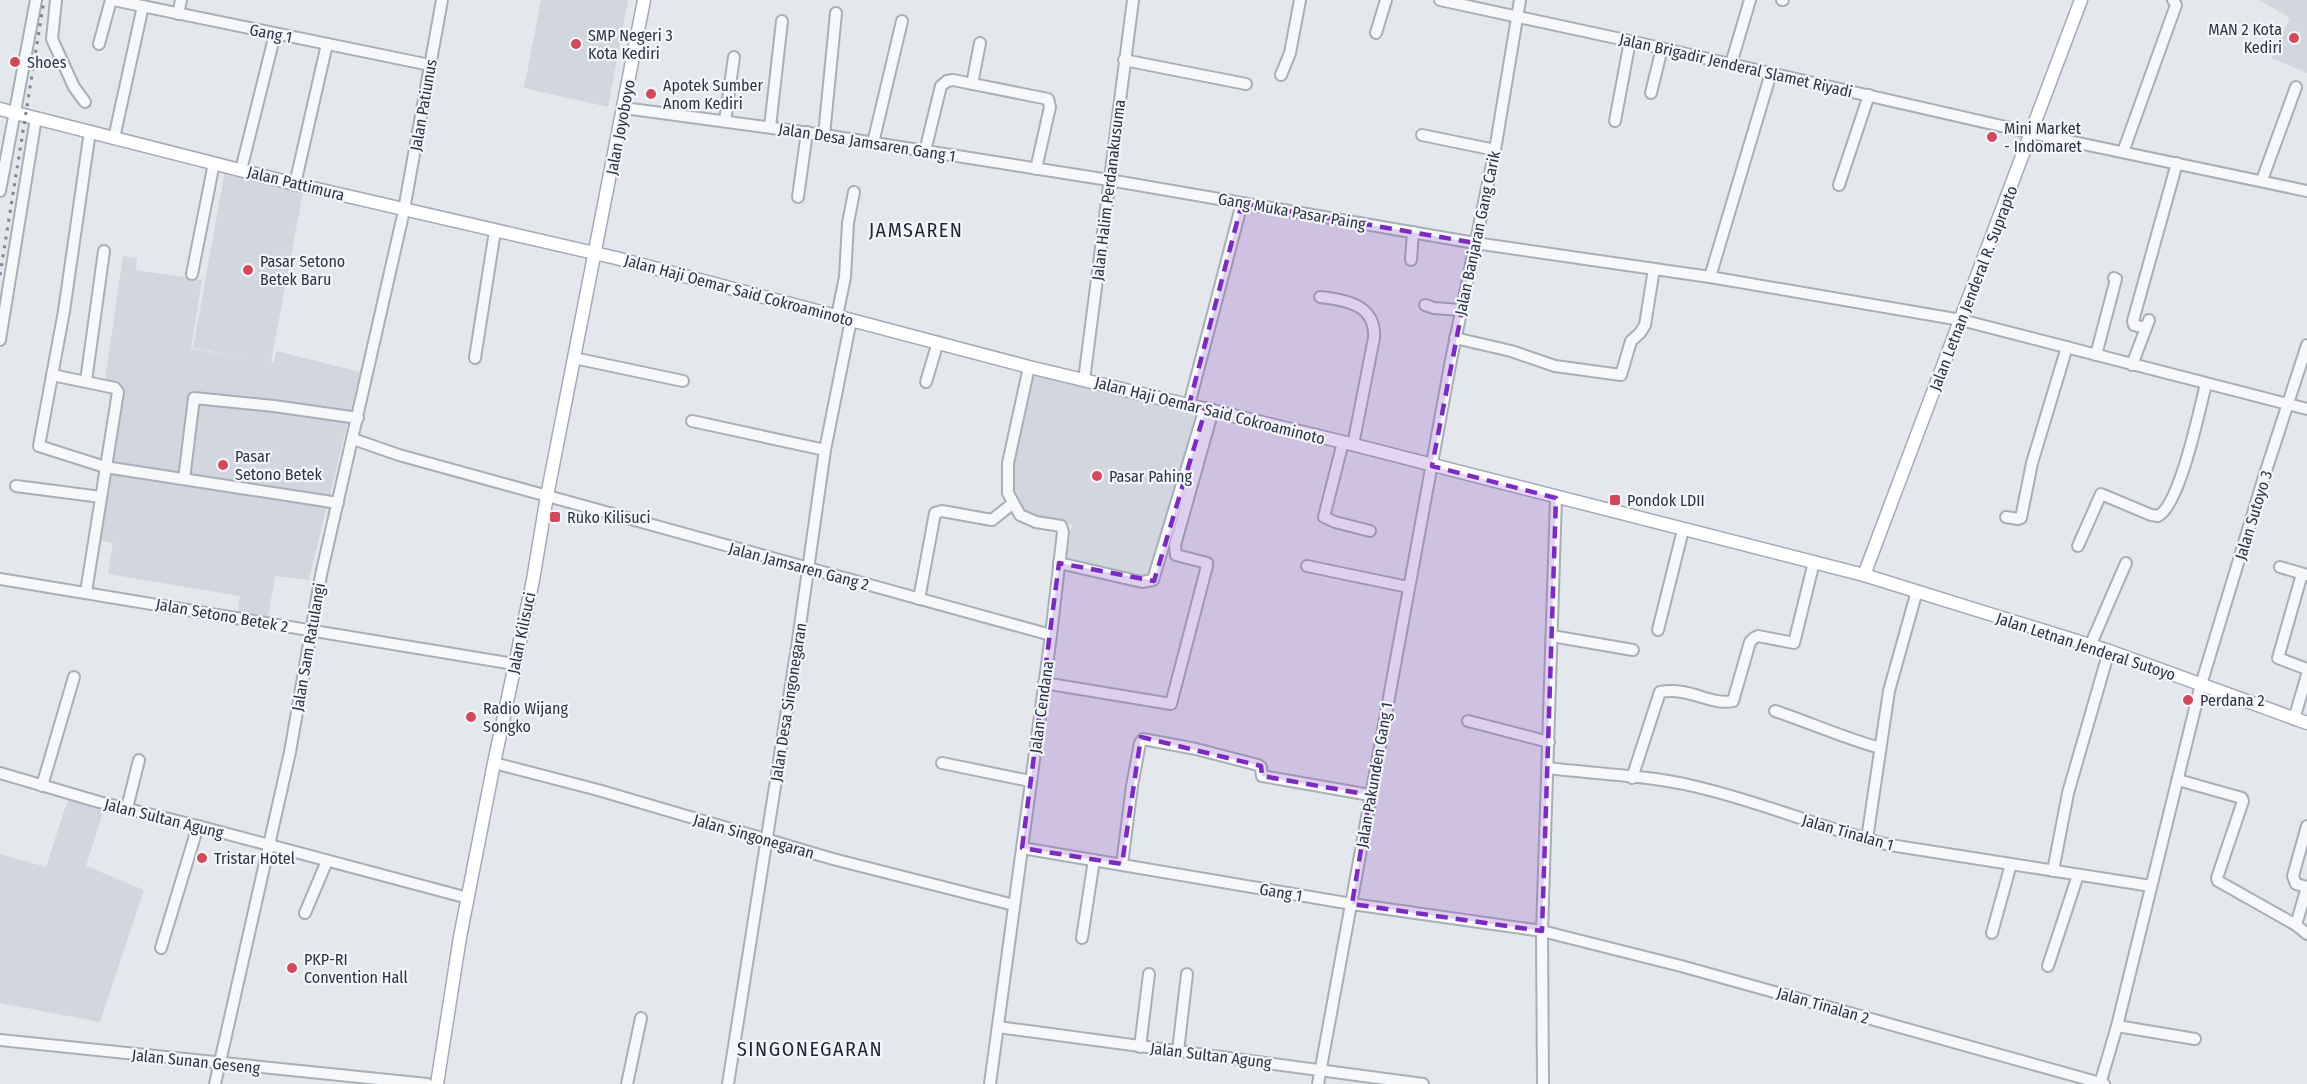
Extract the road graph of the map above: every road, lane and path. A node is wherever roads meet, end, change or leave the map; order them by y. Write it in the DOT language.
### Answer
graph roads {
  1 [pos="36,0"];
  2 [pos="56,0"];
  3 [pos="112,0"];
  4 [pos="181,0"];
  5 [pos="442,0"];
  6 [pos="644,0"];
  7 [pos="1133,0"];
  8 [pos="1300,0"];
  9 [pos="1386,0"];
  10 [pos="1440,0"];
  11 [pos="1520,0"];
  12 [pos="1750,0"];
  13 [pos="2081,0"];
  14 [pos="2173,0"];
  15 [pos="126,1"];
  16 [pos="143,6"];
  17 [pos="836,13"];
  18 [pos="178,14"];
  19 [pos="1516,16"];
  20 [pos="782,21"];
  21 [pos="902,21"];
  22 [pos="1376,33"];
  23 [pos="275,34"];
  24 [pos="1630,41"];
  25 [pos="980,43"];
  26 [pos="99,44"];
  27 [pos="327,44"];
  28 [pos="1662,48"];
  29 [pos="734,57"];
  30 [pos="1124,60"];
  31 [pos="1731,64"];
  32 [pos="430,65"];
  33 [pos="1771,73"];
  34 [pos="1281,75"];
  35 [pos="972,84"];
  36 [pos="1246,84"];
  37 [pos="2296,87"];
  38 [pos="1651,93"];
  39 [pos="1869,95"];
  40 [pos="85,102"];
  41 [pos="624,108"];
  42 [pos="0,109"];
  43 [pos="14,112"];
  44 [pos="36,118"];
  45 [pos="725,121"];
  46 [pos="1615,121"];
  47 [pos="770,127"];
  48 [pos="90,131"];
  49 [pos="807,132"];
  50 [pos="2031,132"];
  51 [pos="825,135"];
  52 [pos="1422,135"];
  53 [pos="114,138"];
  54 [pos="873,143"];
  55 [pos="1495,150"];
  56 [pos="925,151"];
  57 [pos="2123,152"];
  58 [pos="214,163"];
  59 [pos="2177,163"];
  60 [pos="1036,169"];
  61 [pos="241,170"];
  62 [pos="1109,180"];
  63 [pos="2262,180"];
  64 [pos="294,184"];
  65 [pos="1839,185"];
  66 [pos="0,191"];
  67 [pos="2307,191"];
  68 [pos="854,192"];
  69 [pos="798,197"];
  70 [pos="1242,203"];
  71 [pos="404,210"];
  72 [pos="495,231"];
  73 [pos="1413,232"];
  74 [pos="1475,243"];
  75 [pos="105,251"];
  76 [pos="594,253"];
  77 [pos="1411,260"];
  78 [pos="1654,269"];
  79 [pos="192,274"];
  80 [pos="1710,277"];
  81 [pos="2114,278"];
  82 [pos="1320,297"];
  83 [pos="1425,305"];
  84 [pos="1460,310"];
  85 [pos="837,316"];
  86 [pos="851,320"];
  87 [pos="1961,320"];
  88 [pos="1455,338"];
  89 [pos="0,340"];
  90 [pos="938,342"];
  91 [pos="2307,345"];
  92 [pos="2067,347"];
  93 [pos="2096,355"];
  94 [pos="475,358"];
  95 [pos="574,358"];
  96 [pos="2132,365"];
  97 [pos="1029,367"];
  98 [pos="52,375"];
  99 [pos="1084,380"];
  100 [pos="86,381"];
  101 [pos="683,381"];
  102 [pos="927,382"];
  103 [pos="2206,384"];
  104 [pos="2289,404"];
  105 [pos="1189,405"];
  106 [pos="1209,409"];
  107 [pos="2307,409"];
  108 [pos="358,418"];
  109 [pos="692,421"];
  110 [pos="353,439"];
  111 [pos="1348,444"];
  112 [pos="825,450"];
  113 [pos="1431,466"];
  114 [pos="105,467"];
  115 [pos="184,479"];
  116 [pos="16,486"];
  117 [pos="547,496"];
  118 [pos="101,497"];
  119 [pos="1556,498"];
  120 [pos="338,503"];
  121 [pos="1012,504"];
  122 [pos="2007,517"];
  123 [pos="1683,530"];
  124 [pos="1370,531"];
  125 [pos="2078,546"];
  126 [pos="1059,563"];
  127 [pos="2126,563"];
  128 [pos="1820,564"];
  129 [pos="1307,566"];
  130 [pos="2280,567"];
  131 [pos="809,569"];
  132 [pos="1864,575"];
  133 [pos="2305,575"];
  134 [pos="0,579"];
  135 [pos="1408,587"];
  136 [pos="1917,591"];
  137 [pos="86,592"];
  138 [pos="919,599"];
  139 [pos="310,630"];
  140 [pos="1658,630"];
  141 [pos="1051,635"];
  142 [pos="1552,636"];
  143 [pos="2090,646"];
  144 [pos="1633,650"];
  145 [pos="2109,651"];
  146 [pos="514,664"];
  147 [pos="2307,669"];
  148 [pos="2307,675"];
  149 [pos="74,677"];
  150 [pos="1044,683"];
  151 [pos="2201,685"];
  152 [pos="1775,711"];
  153 [pos="2294,718"];
  154 [pos="1468,721"];
  155 [pos="2307,723"];
  156 [pos="1549,742"];
  157 [pos="1880,748"];
  158 [pos="140,759"];
  159 [pos="494,763"];
  160 [pos="942,763"];
  161 [pos="1548,768"];
  162 [pos="0,773"];
  163 [pos="1632,778"];
  164 [pos="2178,780"];
  165 [pos="1030,781"];
  166 [pos="42,786"];
  167 [pos="1370,795"];
  168 [pos="127,808"];
  169 [pos="198,826"];
  170 [pos="2307,826"];
  171 [pos="1867,839"];
  172 [pos="765,840"];
  173 [pos="268,846"];
  174 [pos="1022,848"];
  175 [pos="1094,860"];
  176 [pos="327,861"];
  177 [pos="1122,864"];
  178 [pos="2011,864"];
  179 [pos="2053,871"];
  180 [pos="2078,875"];
  181 [pos="2151,886"];
  182 [pos="2307,887"];
  183 [pos="468,898"];
  184 [pos="1352,904"];
  185 [pos="1014,905"];
  186 [pos="305,913"];
  187 [pos="2296,925"];
  188 [pos="1542,931"];
  189 [pos="1992,933"];
  190 [pos="2307,934"];
  191 [pos="1082,938"];
  192 [pos="161,948"];
  193 [pos="2048,966"];
  194 [pos="1149,974"];
  195 [pos="1187,974"];
  196 [pos="641,1018"];
  197 [pos="2116,1026"];
  198 [pos="998,1027"];
  199 [pos="2195,1039"];
  200 [pos="0,1040"];
  201 [pos="1140,1047"];
  202 [pos="1178,1051"];
  203 [pos="220,1063"];
  204 [pos="1321,1069"];
  205 [pos="215,1084"];
  206 [pos="427,1084"];
  207 [pos="437,1084"];
  208 [pos="627,1084"];
  209 [pos="728,1084"];
  210 [pos="990,1084"];
  211 [pos="1318,1084"];
  212 [pos="1424,1084"];
  213 [pos="1543,1084"];
  214 [pos="2101,1084"];
  1 -- 43 [label="street"];
  2 -- 40 [label="street"];
  3 -- 15 [label="street, Gang 1"];
  3 -- 26 [label="street"];
  4 -- 18 [label="street"];
  5 -- 32 [label="street, Jalan Patiunus"];
  6 -- 41 [label="main road, Jalan Joyoboyo"];
  7 -- 30 [label="street, Jalan Halim Perdanakusuma"];
  8 -- 34 [label="street"];
  9 -- 22 [label="street"];
  10 -- 19 [label="street, Jalan Brigadir Jenderal Slamet Riyadi"];
  11 -- 19 [label="street, Jalan Banjaran Gang Carik"];
  12 -- 31 [label="street"];
  13 -- 50 [label="main road, Jalan Letnan Jenderal R. Suprapto"];
  14 -- 57 [label="street"];
  15 -- 16 [label="street, Gang 1"];
  16 -- 18 [label="street, Gang 1"];
  16 -- 53 [label="street"];
  17 -- 51 [label="street"];
  18 -- 23 [label="street, Gang 1"];
  19 -- 24 [label="street, Jalan Brigadir Jenderal Slamet Riyadi"];
  19 -- 55 [label="street, Jalan Banjaran Gang Carik"];
  20 -- 47 [label="street"];
  21 -- 54 [label="street"];
  23 -- 27 [label="street, Gang 1"];
  23 -- 61 [label="street"];
  24 -- 28 [label="street, Jalan Brigadir Jenderal Slamet Riyadi"];
  24 -- 46 [label="street"];
  25 -- 35 [label="street"];
  27 -- 32 [label="street, Gang 1"];
  27 -- 64 [label="street"];
  28 -- 31 [label="street, Jalan Brigadir Jenderal Slamet Riyadi"];
  28 -- 38 [label="street"];
  29 -- 45 [label="street"];
  30 -- 36 [label="street"];
  30 -- 62 [label="street, Jalan Halim Perdanakusuma"];
  31 -- 33 [label="street, Jalan Brigadir Jenderal Slamet Riyadi"];
  32 -- 71 [label="street, Jalan Patiunus"];
  33 -- 39 [label="street, Jalan Brigadir Jenderal Slamet Riyadi"];
  33 -- 80 [label="street"];
  35 -- 56 [label="street"];
  35 -- 60 [label="street"];
  37 -- 63 [label="street"];
  39 -- 50 [label="street, Jalan Brigadir Jenderal Slamet Riyadi"];
  39 -- 65 [label="street"];
  41 -- 45 [label="street, Jalan Desa Jamsaren Gang 1"];
  41 -- 76 [label="main road, Jalan Joyoboyo"];
  42 -- 43 [label="main road, Jalan Pattimura"];
  43 -- 44 [label="main road, Jalan Pattimura"];
  43 -- 66 [label="street"];
  44 -- 48 [label="main road, Jalan Pattimura"];
  44 -- 89 [label="street"];
  45 -- 47 [label="street, Jalan Desa Jamsaren Gang 1"];
  47 -- 49 [label="street, Jalan Desa Jamsaren Gang 1"];
  48 -- 53 [label="main road, Jalan Pattimura"];
  48 -- 98 [label="street"];
  49 -- 51 [label="street, Jalan Desa Jamsaren Gang 1"];
  49 -- 69 [label="street"];
  50 -- 57 [label="street, Jalan Brigadir Jenderal Slamet Riyadi"];
  50 -- 87 [label="main road, Jalan Letnan Jenderal R. Suprapto"];
  51 -- 54 [label="street, Jalan Desa Jamsaren Gang 1"];
  52 -- 55 [label="street"];
  53 -- 58 [label="main road, Jalan Pattimura"];
  54 -- 56 [label="street, Jalan Desa Jamsaren Gang 1"];
  55 -- 74 [label="street, Jalan Banjaran Gang Carik"];
  56 -- 60 [label="street, Jalan Desa Jamsaren Gang 1"];
  57 -- 59 [label="street, Jalan Brigadir Jenderal Slamet Riyadi"];
  58 -- 61 [label="main road, Jalan Pattimura"];
  58 -- 79 [label="street"];
  59 -- 63 [label="street, Jalan Brigadir Jenderal Slamet Riyadi"];
  59 -- 96 [label="street"];
  60 -- 62 [label="street, Jalan Desa Jamsaren Gang 1"];
  61 -- 64 [label="main road, Jalan Pattimura"];
  62 -- 70 [label="street, Gang Muka Pasar Paing"];
  62 -- 99 [label="street, Jalan Halim Perdanakusuma"];
  63 -- 67 [label="street, Jalan Brigadir Jenderal Slamet Riyadi"];
  64 -- 71 [label="main road, Jalan Pattimura"];
  68 -- 85 [label="street"];
  70 -- 73 [label="street, Gang Muka Pasar Paing"];
  70 -- 105 [label="street"];
  71 -- 72 [label="main road, Jalan Pattimura"];
  71 -- 108 [label="street, Jalan Sam Ratulangi"];
  72 -- 76 [label="main road, Jalan Pattimura"];
  72 -- 94 [label="street"];
  73 -- 74 [label="street, Gang Muka Pasar Paing"];
  73 -- 77 [label="street"];
  74 -- 78 [label="street, Gang Muka Pasar Paing"];
  74 -- 84 [label="street, Jalan Banjaran Gang Carik"];
  75 -- 100 [label="street"];
  76 -- 85 [label="main road, Jalan Haji Oemar Said Cokroaminoto"];
  76 -- 95 [label="main road, Jalan Kilisuci"];
  78 -- 80 [label="street, Gang Muka Pasar Paing"];
  78 -- 88 [label="street"];
  80 -- 87 [label="street, Gang Muka Pasar Paing"];
  81 -- 93 [label="street"];
  82 -- 111 [label="street"];
  83 -- 84 [label="street"];
  84 -- 88 [label="street, Jalan Banjaran Gang Carik"];
  85 -- 86 [label="main road, Jalan Haji Oemar Said Cokroaminoto"];
  86 -- 90 [label="main road, Jalan Haji Oemar Said Cokroaminoto"];
  86 -- 112 [label="street, Jalan Desa Singonegaran"];
  87 -- 92 [label="street, Gang Muka Pasar Paing"];
  87 -- 132 [label="main road, Jalan Letnan Jenderal R. Suprapto"];
  88 -- 113 [label="street, Jalan Banjaran Gang Carik"];
  90 -- 97 [label="main road, Jalan Haji Oemar Said Cokroaminoto"];
  90 -- 102 [label="street"];
  91 -- 104 [label="street, Jalan Sutoyo 3"];
  92 -- 93 [label="street, Gang Muka Pasar Paing"];
  92 -- 122 [label="street"];
  93 -- 96 [label="street, Gang Muka Pasar Paing"];
  95 -- 101 [label="street"];
  95 -- 117 [label="main road, Jalan Kilisuci"];
  96 -- 103 [label="street, Gang Muka Pasar Paing"];
  97 -- 99 [label="main road, Jalan Haji Oemar Said Cokroaminoto"];
  97 -- 121 [label="street"];
  98 -- 100 [label="street"];
  98 -- 114 [label="street"];
  99 -- 105 [label="main road, Jalan Haji Oemar Said Cokroaminoto"];
  100 -- 114 [label="street"];
  103 -- 104 [label="street, Gang Muka Pasar Paing"];
  103 -- 125 [label="street"];
  104 -- 107 [label="street, Gang Muka Pasar Paing"];
  104 -- 151 [label="street, Jalan Sutoyo 3"];
  105 -- 106 [label="main road, Jalan Haji Oemar Said Cokroaminoto"];
  106 -- 111 [label="main road, Jalan Haji Oemar Said Cokroaminoto"];
  106 -- 126 [label="street"];
  106 -- 150 [label="street"];
  108 -- 110 [label="street, Jalan Sam Ratulangi"];
  108 -- 115 [label="street"];
  109 -- 112 [label="street"];
  110 -- 117 [label="street, Jalan Jamsaren Gang 2"];
  110 -- 120 [label="street, Jalan Sam Ratulangi"];
  111 -- 113 [label="main road, Jalan Haji Oemar Said Cokroaminoto"];
  111 -- 124 [label="street"];
  112 -- 131 [label="street, Jalan Desa Singonegaran"];
  113 -- 119 [label="main road, Jalan Haji Oemar Said Cokroaminoto"];
  113 -- 135 [label="street, Jalan Pakunden Gang 1"];
  114 -- 115 [label="street"];
  114 -- 118 [label="street"];
  115 -- 120 [label="street"];
  116 -- 118 [label="street"];
  117 -- 131 [label="street, Jalan Jamsaren Gang 2"];
  117 -- 146 [label="main road, Jalan Kilisuci"];
  118 -- 137 [label="street"];
  119 -- 123 [label="main road, Jalan Haji Oemar Said Cokroaminoto"];
  119 -- 142 [label="street"];
  120 -- 139 [label="street, Jalan Sam Ratulangi"];
  121 -- 126 [label="street, Jalan Cendana"];
  121 -- 138 [label="street"];
  123 -- 128 [label="main road, Jalan Haji Oemar Said Cokroaminoto"];
  123 -- 140 [label="street"];
  126 -- 141 [label="street, Jalan Cendana"];
  127 -- 143 [label="street"];
  128 -- 132 [label="main road, Jalan Haji Oemar Said Cokroaminoto"];
  128 -- 163 [label="street"];
  129 -- 135 [label="street"];
  130 -- 133 [label="street"];
  131 -- 138 [label="street, Jalan Jamsaren Gang 2"];
  131 -- 172 [label="street, Jalan Desa Singonegaran"];
  132 -- 136 [label="main road, Jalan Letnan Jenderal Sutoyo"];
  133 -- 147 [label="street"];
  134 -- 137 [label="street, Jalan Setono Betek 2"];
  135 -- 167 [label="street, Jalan Pakunden Gang 1"];
  136 -- 143 [label="main road, Jalan Letnan Jenderal Sutoyo"];
  136 -- 157 [label="street"];
  137 -- 139 [label="street, Jalan Setono Betek 2"];
  138 -- 141 [label="street, Jalan Jamsaren Gang 2"];
  139 -- 146 [label="street, Jalan Setono Betek 2"];
  139 -- 173 [label="street, Jalan Sam Ratulangi"];
  141 -- 150 [label="street, Jalan Cendana"];
  142 -- 144 [label="street"];
  142 -- 156 [label="street"];
  143 -- 145 [label="main road, Jalan Letnan Jenderal Sutoyo"];
  145 -- 151 [label="main road, Jalan Letnan Jenderal Sutoyo"];
  145 -- 179 [label="street"];
  146 -- 159 [label="main road, Jalan Kilisuci"];
  148 -- 153 [label="street"];
  149 -- 166 [label="street"];
  150 -- 165 [label="street, Jalan Cendana"];
  151 -- 153 [label="main road, Jalan Letnan Jenderal Sutoyo"];
  151 -- 164 [label="street, Jalan Sutoyo 3"];
  152 -- 157 [label="street"];
  153 -- 155 [label="main road, Jalan Letnan Jenderal Sutoyo"];
  154 -- 156 [label="street"];
  156 -- 161 [label="street"];
  157 -- 171 [label="street"];
  158 -- 168 [label="street"];
  159 -- 172 [label="street, Jalan Singonegaran"];
  159 -- 183 [label="main road, Jalan Kilisuci"];
  160 -- 165 [label="street"];
  161 -- 163 [label="street, Jalan Tinalan 1"];
  161 -- 188 [label="street"];
  162 -- 166 [label="street, Jalan Sultan Agung"];
  163 -- 171 [label="street, Jalan Tinalan 1"];
  164 -- 181 [label="street, Jalan Sutoyo 3"];
  164 -- 187 [label="street"];
  165 -- 174 [label="street, Jalan Cendana"];
  166 -- 168 [label="street, Jalan Sultan Agung"];
  167 -- 177 [label="street"];
  167 -- 184 [label="street, Jalan Pakunden Gang 1"];
  168 -- 169 [label="street, Jalan Sultan Agung"];
  169 -- 173 [label="street, Jalan Sultan Agung"];
  169 -- 192 [label="street"];
  170 -- 182 [label="street"];
  171 -- 178 [label="street, Jalan Tinalan 1"];
  172 -- 185 [label="street, Jalan Singonegaran"];
  172 -- 209 [label="street, Jalan Desa Singonegaran"];
  173 -- 176 [label="street, Jalan Sultan Agung"];
  173 -- 203 [label="street, Jalan Sam Ratulangi"];
  174 -- 175 [label="street, Gang 1"];
  174 -- 185 [label="street, Jalan Cendana"];
  175 -- 177 [label="street, Gang 1"];
  175 -- 191 [label="street"];
  176 -- 183 [label="street, Jalan Sultan Agung"];
  176 -- 186 [label="street"];
  177 -- 184 [label="street, Gang 1"];
  178 -- 179 [label="street, Jalan Tinalan 1"];
  178 -- 189 [label="street"];
  179 -- 180 [label="street, Jalan Tinalan 1"];
  180 -- 181 [label="street, Jalan Tinalan 1"];
  180 -- 193 [label="street"];
  181 -- 197 [label="street, Jalan Sutoyo 3"];
  182 -- 187 [label="street"];
  183 -- 207 [label="main road, Jalan Kilisuci"];
  184 -- 188 [label="street, Gang 1"];
  184 -- 204 [label="street, Jalan Pakunden Gang 1"];
  185 -- 198 [label="street, Jalan Cendana"];
  187 -- 190 [label="street"];
  188 -- 213 [label="street"];
  188 -- 214 [label="street, Jalan Tinalan 2"];
  194 -- 201 [label="street"];
  195 -- 202 [label="street"];
  196 -- 208 [label="street"];
  197 -- 199 [label="street"];
  197 -- 214 [label="street, Jalan Sutoyo 3"];
  198 -- 201 [label="street, Jalan Sultan Agung"];
  198 -- 210 [label="street, Jalan Cendana"];
  200 -- 203 [label="street, Jalan Sunan Geseng"];
  201 -- 202 [label="street, Jalan Sultan Agung"];
  202 -- 204 [label="street, Jalan Sultan Agung"];
  203 -- 205 [label="street, Jalan Sam Ratulangi"];
  203 -- 206 [label="street, Jalan Sunan Geseng"];
  204 -- 211 [label="street, Jalan Pakunden Gang 1"];
  204 -- 212 [label="street, Jalan Sultan Agung"];
}
